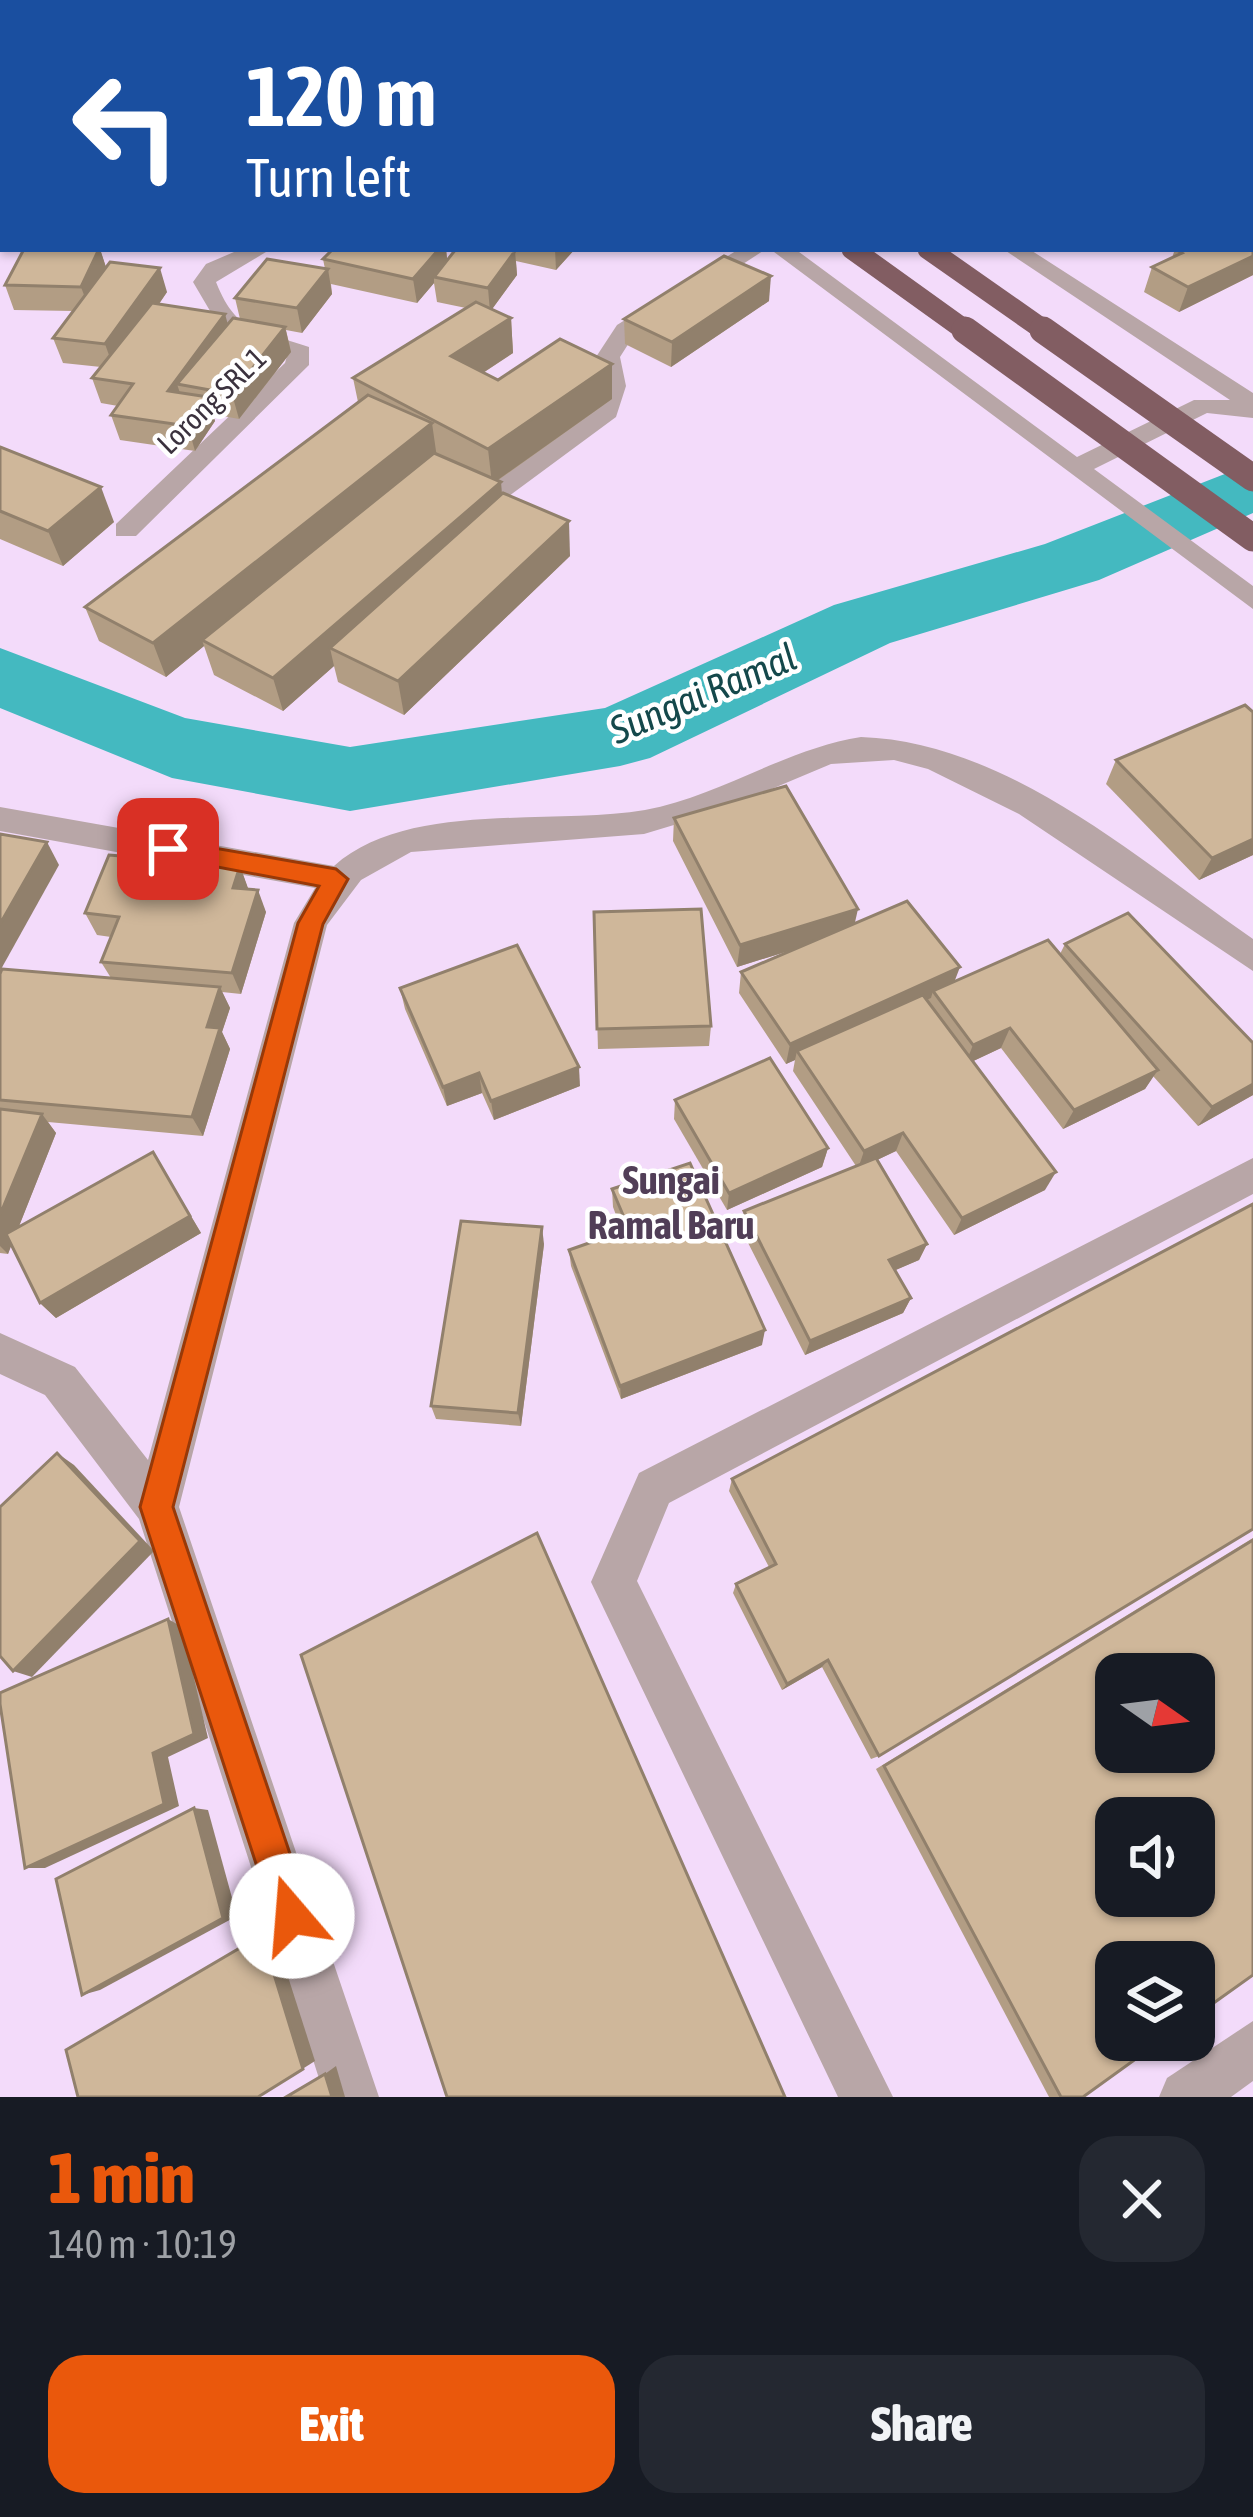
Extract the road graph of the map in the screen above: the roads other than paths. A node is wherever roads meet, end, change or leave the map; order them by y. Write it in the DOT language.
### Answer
graph roads {
  1 [pos="253,252"];
  2 [pos="750,252"];
  3 [pos="785,252"];
  4 [pos="856,252"];
  5 [pos="932,252"];
  6 [pos="1024,256"];
  7 [pos="1240,392"];
  8 [pos="1203,405"];
  9 [pos="1075,468"];
  10 [pos="1253,478"];
  11 [pos="485,501"];
  12 [pos="126,530"];
  13 [pos="1253,538"];
  14 [pos="1253,600"];
  15 [pos="0,819"];
  16 [pos="336,879"];
  17 [pos="1253,957"];
  18 [pos="1253,1175"];
  19 [pos="0,1353"];
  20 [pos="157,1507"];
  21 [pos="1253,2048"];
  22 [pos="352,2097"];
  23 [pos="866,2097"];
  24 [pos="1186,2097"];
  1 -- 12 [label="street, Lorong SRL 1"];
  2 -- 11 [label="street"];
  3 -- 9 [label="street"];
  4 -- 13 [label="highway, bridge"];
  5 -- 10 [label="highway, bridge"];
  6 -- 7 [label="street"];
  7 -- 8 [label="street"];
  7 -- 8 [label="street"];
  8 -- 9 [label="street"];
  9 -- 14 [label="street"];
  15 -- 16 [label="street"];
  16 -- 17 [label="street"];
  16 -- 20 [label="street"];
  18 -- 23 [label="street"];
  19 -- 20 [label="street"];
  20 -- 22 [label="street"];
  21 -- 24 [label="street"];
}
